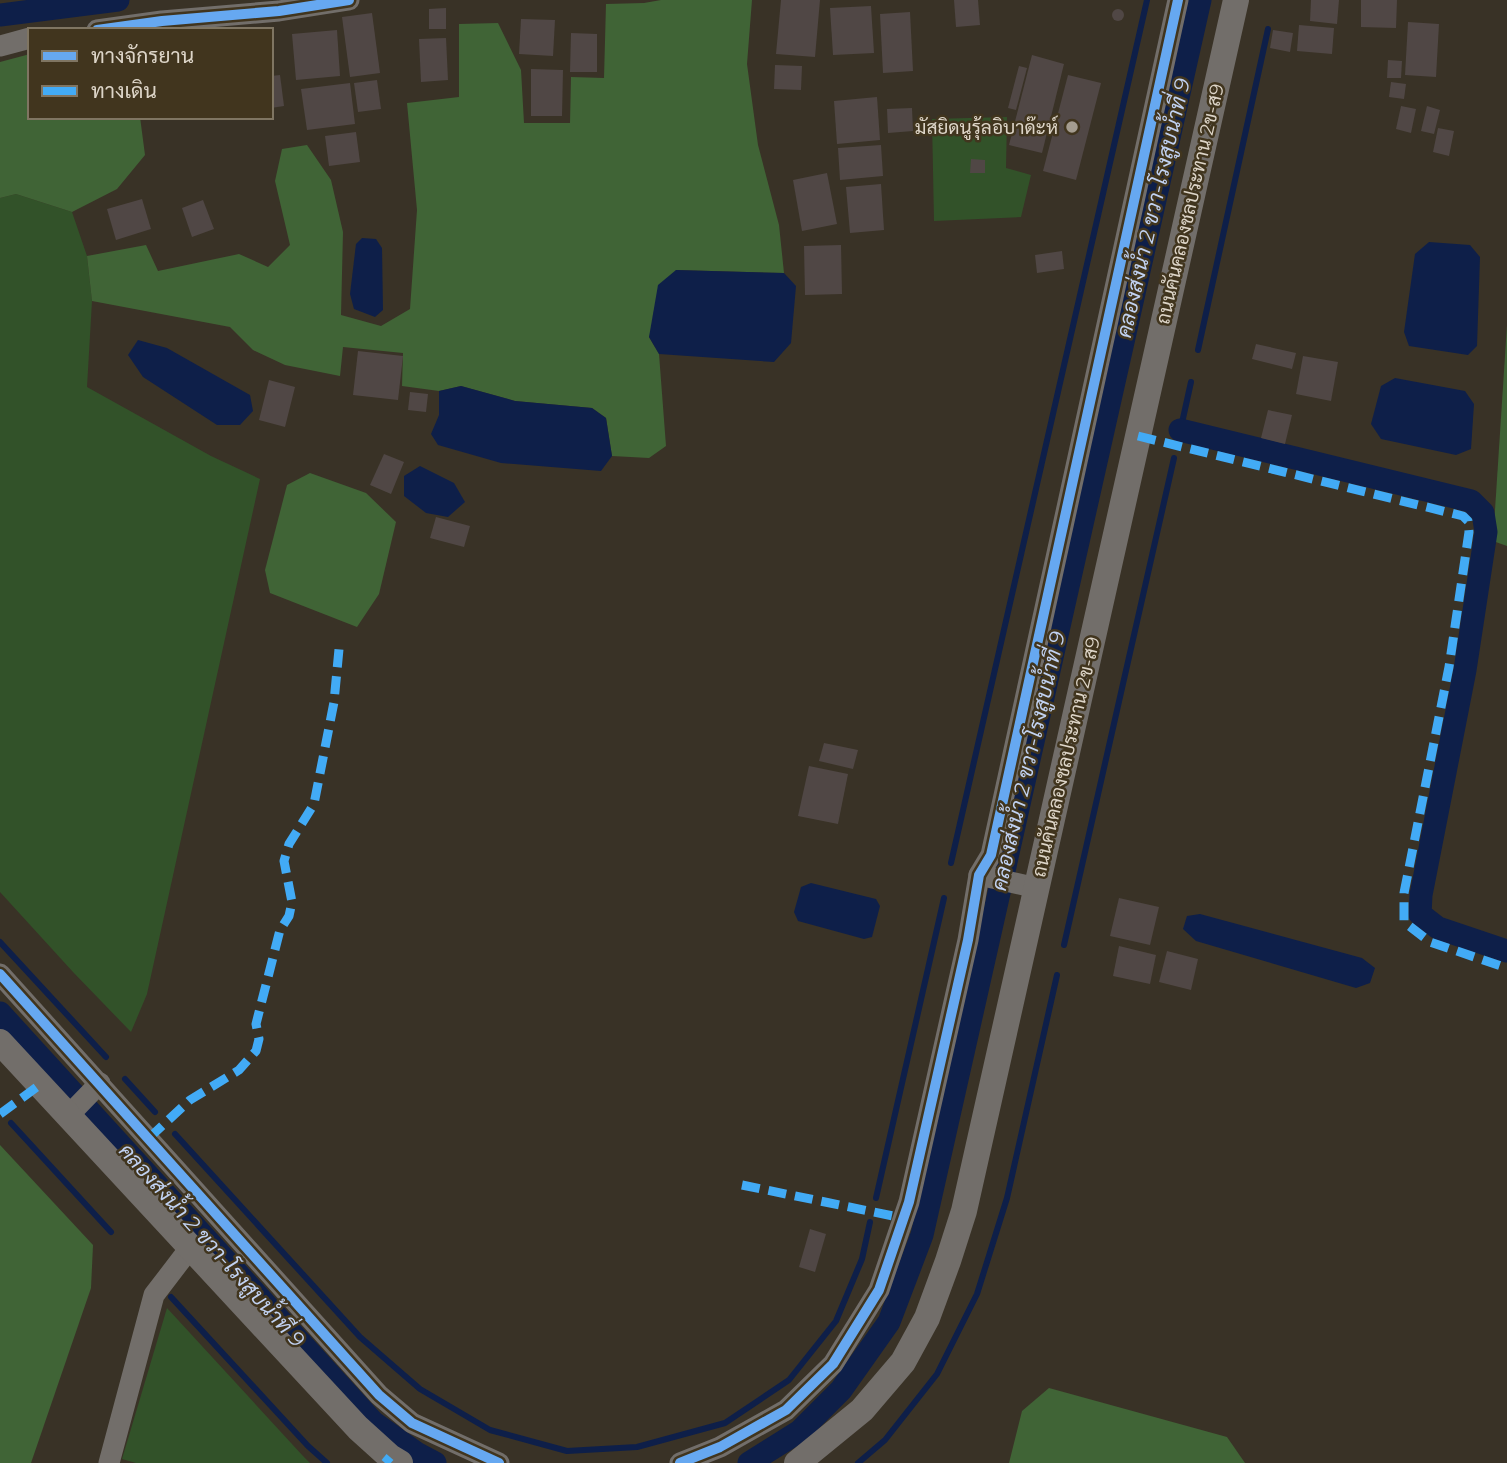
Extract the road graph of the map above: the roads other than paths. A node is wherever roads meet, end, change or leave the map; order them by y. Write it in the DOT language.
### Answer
graph roads {
  1 [pos="349,0"];
  2 [pos="1178,0"];
  3 [pos="1236,0"];
  4 [pos="111,28"];
  5 [pos="28,39"];
  6 [pos="0,46"];
  7 [pos="985,876"];
  8 [pos="1030,887"];
  9 [pos="0,974"];
  10 [pos="0,1042"];
  11 [pos="99,1084"];
  12 [pos="73,1111"];
  13 [pos="190,1248"];
  14 [pos="109,1463"];
  15 [pos="400,1463"];
  16 [pos="499,1463"];
  17 [pos="680,1463"];
  18 [pos="797,1463"];
  1 -- 4 [label="street"];
  2 -- 7 [label="street"];
  3 -- 8 [label="street, ถนนคันคลองชลประทาน 2ข-ส9"];
  5 -- 6 [label="street"];
  7 -- 8 [label="street"];
  7 -- 17 [label="street"];
  8 -- 18 [label="street, ถนนคันคลองชลประทาน 2ข-ส9"];
  9 -- 11 [label="street"];
  10 -- 12 [label="street"];
  11 -- 12 [label="street"];
  11 -- 16 [label="street"];
  12 -- 13 [label="street"];
  13 -- 14 [label="street"];
  13 -- 15 [label="street"];
}
